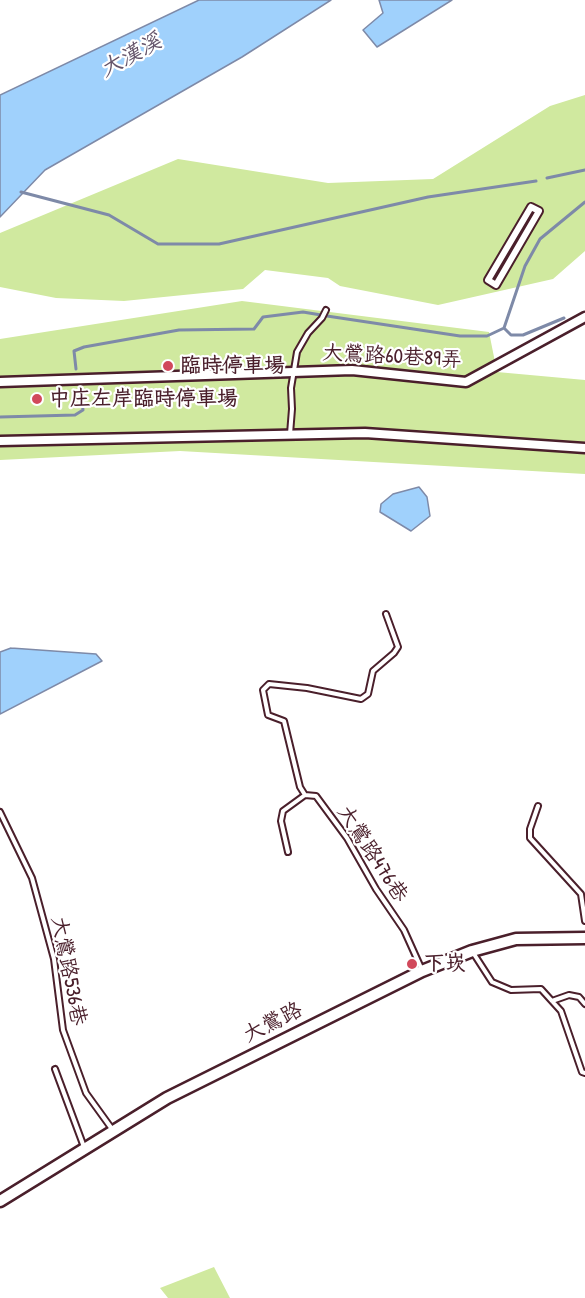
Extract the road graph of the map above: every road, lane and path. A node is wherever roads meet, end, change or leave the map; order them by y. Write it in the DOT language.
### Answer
graph roads {
  1 [pos="531,207"];
  2 [pos="326,310"];
  3 [pos="585,317"];
  4 [pos="294,371"];
  5 [pos="0,382"];
  6 [pos="290,435"];
  7 [pos="0,441"];
  8 [pos="585,448"];
  9 [pos="386,614"];
  10 [pos="305,795"];
  11 [pos="538,806"];
  12 [pos="0,812"];
  13 [pos="288,852"];
  14 [pos="585,921"];
  15 [pos="585,938"];
  16 [pos="472,951"];
  17 [pos="422,971"];
  18 [pos="552,1001"];
  19 [pos="585,1004"];
  20 [pos="55,1069"];
  21 [pos="585,1073"];
  22 [pos="114,1132"];
  23 [pos="85,1149"];
  24 [pos="0,1201"];
  1 -- 1 [label="street"];
  2 -- 4 [label="lane"];
  3 -- 4 [label="street, 大鶯路60巷89弄"];
  4 -- 5 [label="street, 大鶯路60巷89弄"];
  4 -- 6 [label="lane"];
  6 -- 7 [label="street"];
  6 -- 8 [label="street"];
  9 -- 10 [label="lane"];
  10 -- 13 [label="lane"];
  10 -- 17 [label="lane, 大鶯路476巷"];
  11 -- 14 [label="lane"];
  12 -- 22 [label="lane, 大鶯路536巷"];
  15 -- 16 [label="street, 大鶯路"];
  16 -- 17 [label="street, 大鶯路"];
  16 -- 18 [label="lane"];
  17 -- 22 [label="street, 大鶯路"];
  18 -- 19 [label="lane"];
  18 -- 21 [label="lane"];
  20 -- 23 [label="lane"];
  22 -- 23 [label="street, 大鶯路"];
  23 -- 24 [label="street, 大鶯路"];
}
